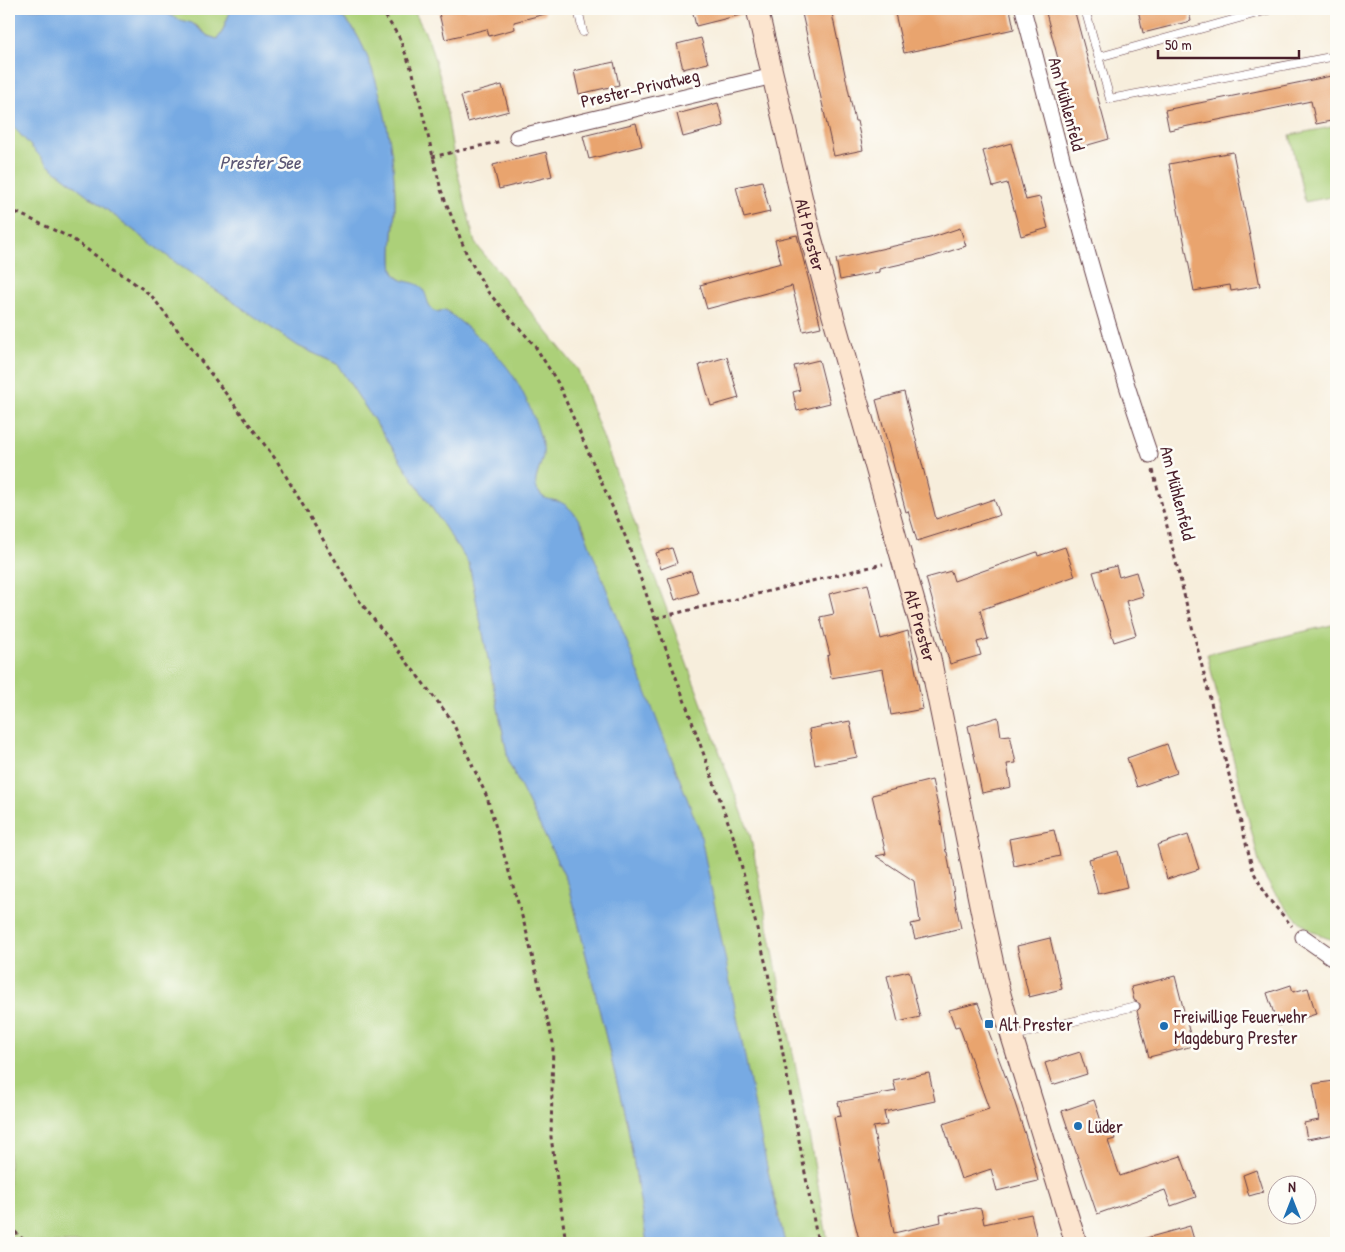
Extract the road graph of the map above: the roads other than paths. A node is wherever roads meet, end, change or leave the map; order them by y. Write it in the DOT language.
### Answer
graph roads {
  1 [pos="578,9"];
  2 [pos="757,9"];
  3 [pos="1023,9"];
  4 [pos="1085,9"];
  5 [pos="1272,9"];
  6 [pos="583,32"];
  7 [pos="1336,56"];
  8 [pos="1099,57"];
  9 [pos="773,76"];
  10 [pos="517,137"];
  11 [pos="1150,455"];
  12 [pos="1303,937"];
  13 [pos="1336,960"];
  14 [pos="1135,1006"];
  15 [pos="1012,1037"];
  16 [pos="1076,1243"];
  1 -- 6 [label="lane"];
  2 -- 9 [label="main road, Alt Prester"];
  3 -- 11 [label="street, Am Mühlenfeld"];
  4 -- 8 [label="lane"];
  5 -- 8 [label="lane"];
  7 -- 8 [label="lane"];
  9 -- 10 [label="street, Prester-Privatweg"];
  9 -- 15 [label="main road, Alt Prester"];
  12 -- 13 [label="street"];
  14 -- 15 [label="lane"];
  15 -- 16 [label="main road, Alt Prester"];
}
